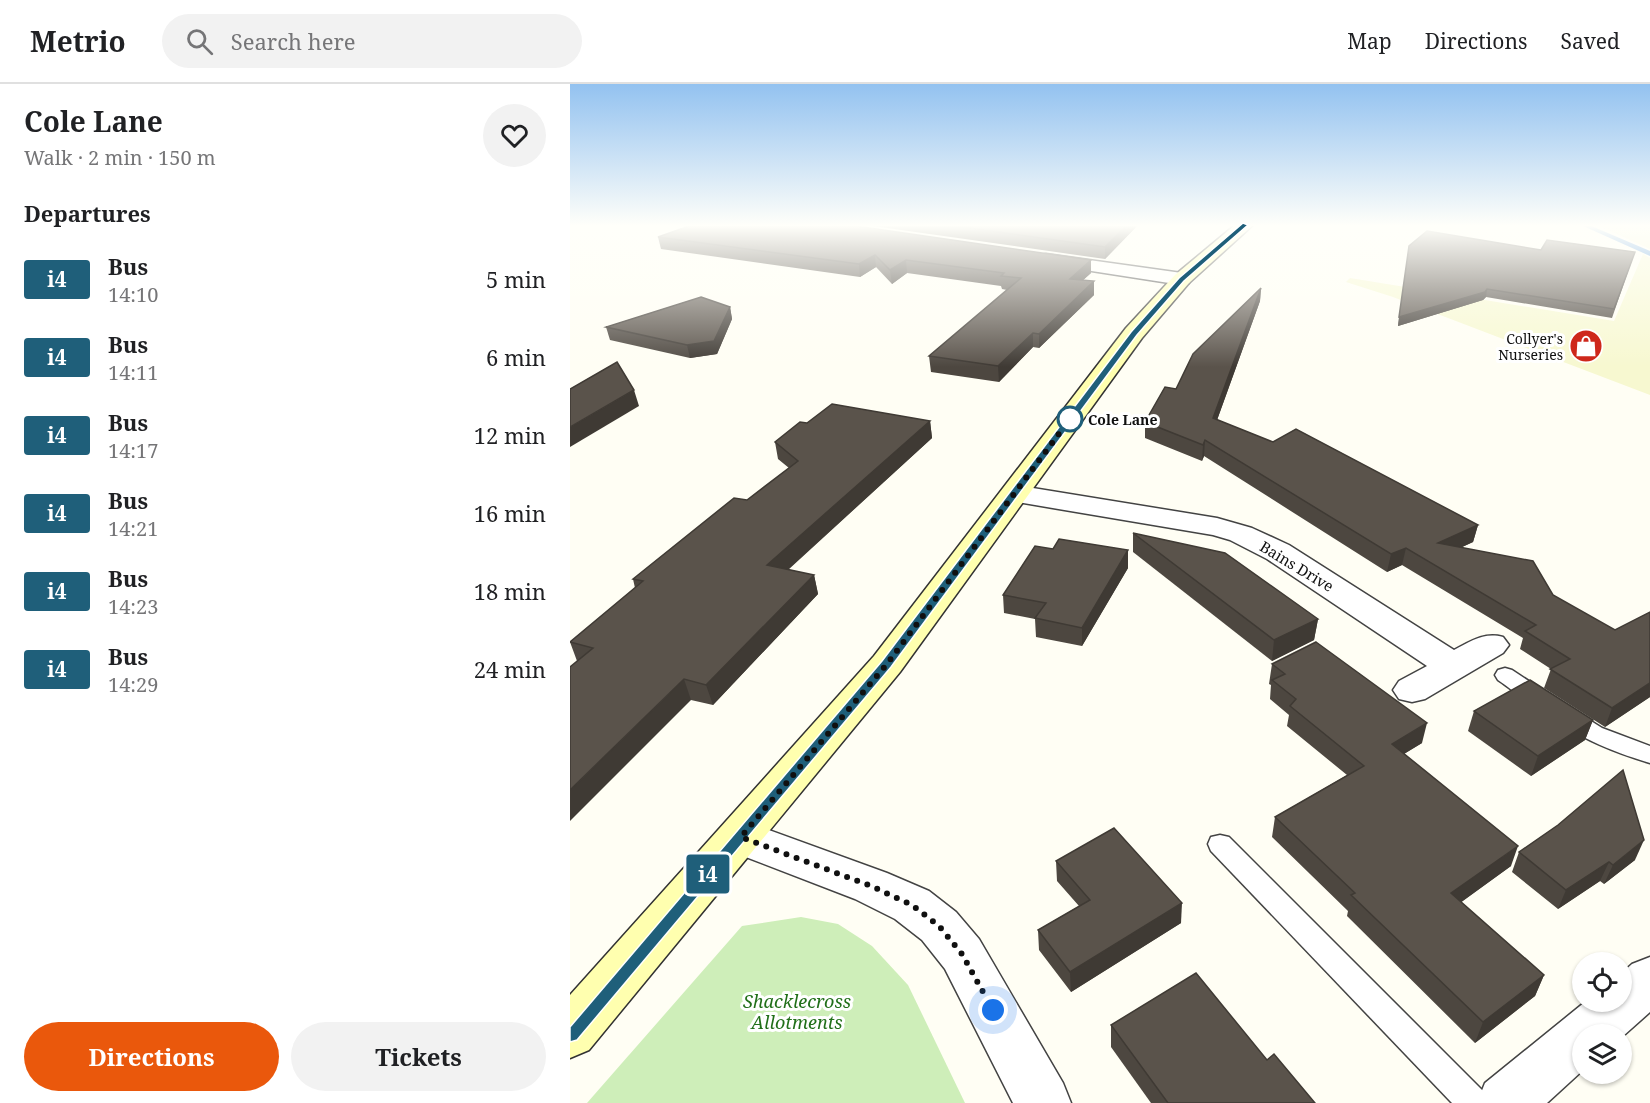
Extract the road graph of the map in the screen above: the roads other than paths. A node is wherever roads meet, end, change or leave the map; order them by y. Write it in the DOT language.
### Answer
graph roads {
  1 [pos="1140,273"];
  2 [pos="1190,273"];
  3 [pos="1182,279"];
  4 [pos="1015,494"];
  5 [pos="1498,660"];
  6 [pos="1453,666"];
  7 [pos="1412,690"];
  8 [pos="1650,755"];
  9 [pos="741,837"];
  10 [pos="1220,844"];
  11 [pos="1650,980"];
  12 [pos="1598,1024"];
  13 [pos="570,1033"];
  14 [pos="1572,1046"];
  15 [pos="1043,1103"];
  16 [pos="1473,1103"];
  17 [pos="1505,1103"];
  1 -- 3 [label="street"];
  2 -- 3 [label="main road"];
  3 -- 4 [label="main road"];
  4 -- 6 [label="street, Bains Drive"];
  4 -- 9 [label="main road"];
  5 -- 6 [label="street"];
  5 -- 8 [label="lane"];
  6 -- 7 [label="street"];
  9 -- 13 [label="main road"];
  9 -- 15 [label="street"];
  10 -- 16 [label="lane"];
  11 -- 12 [label="street"];
  14 -- 17 [label="street"];
}
